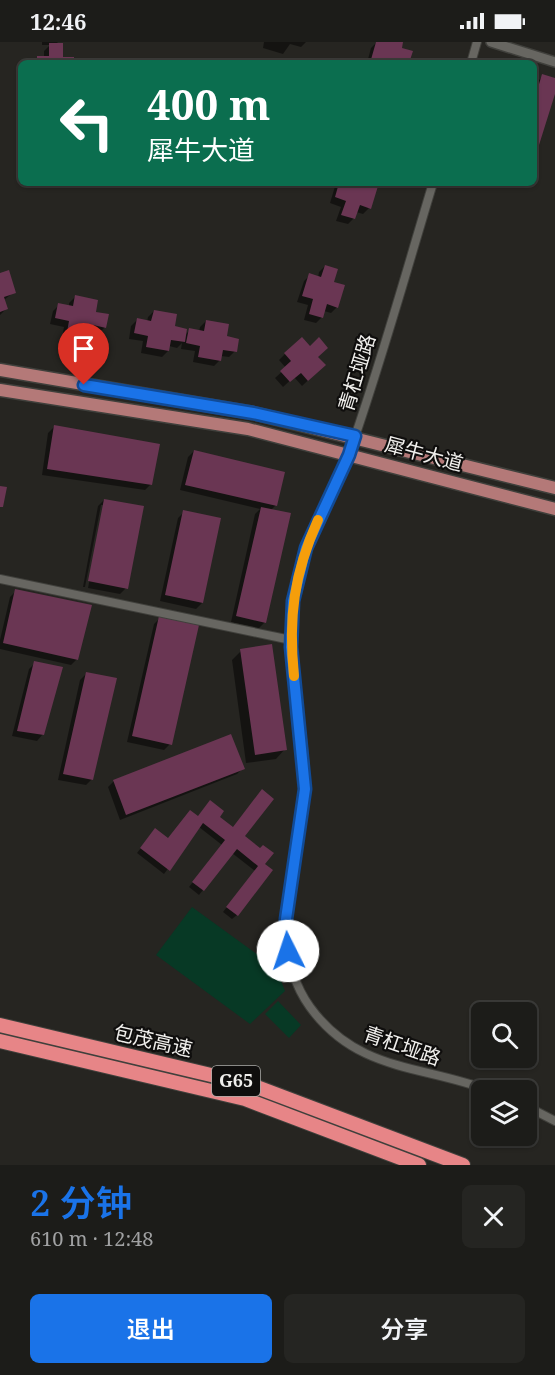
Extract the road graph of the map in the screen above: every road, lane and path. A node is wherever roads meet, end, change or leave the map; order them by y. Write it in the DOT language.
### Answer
graph roads {
  1 [pos="477,42"];
  2 [pos="491,42"];
  3 [pos="472,60"];
  4 [pos="555,62"];
  5 [pos="432,186"];
  6 [pos="0,370"];
  7 [pos="0,390"];
  8 [pos="355,436"];
  9 [pos="349,455"];
  10 [pos="555,488"];
  11 [pos="555,508"];
  12 [pos="0,579"];
  13 [pos="291,640"];
  14 [pos="0,1025"];
  15 [pos="0,1041"];
  16 [pos="471,1086"];
  17 [pos="537,1112"];
  18 [pos="555,1121"];
  19 [pos="419,1165"];
  20 [pos="463,1165"];
  1 -- 3 [label="street"];
  2 -- 4 [label="street"];
  5 -- 8 [label="street, 青杠垭路"];
  6 -- 8 [label="main road, 犀牛大道"];
  7 -- 9 [label="main road, 犀牛大道"];
  8 -- 9 [label="street, 青杠垭路"];
  8 -- 10 [label="main road, 犀牛大道"];
  9 -- 11 [label="main road, 犀牛大道"];
  9 -- 13 [label="street, 青杠垭路"];
  12 -- 13 [label="street"];
  13 -- 16 [label="street, 青杠垭路"];
  14 -- 20 [label="highway, 包茂高速 / G65"];
  15 -- 19 [label="highway, 包茂高速 / G65"];
  17 -- 18 [label="street"];
}
